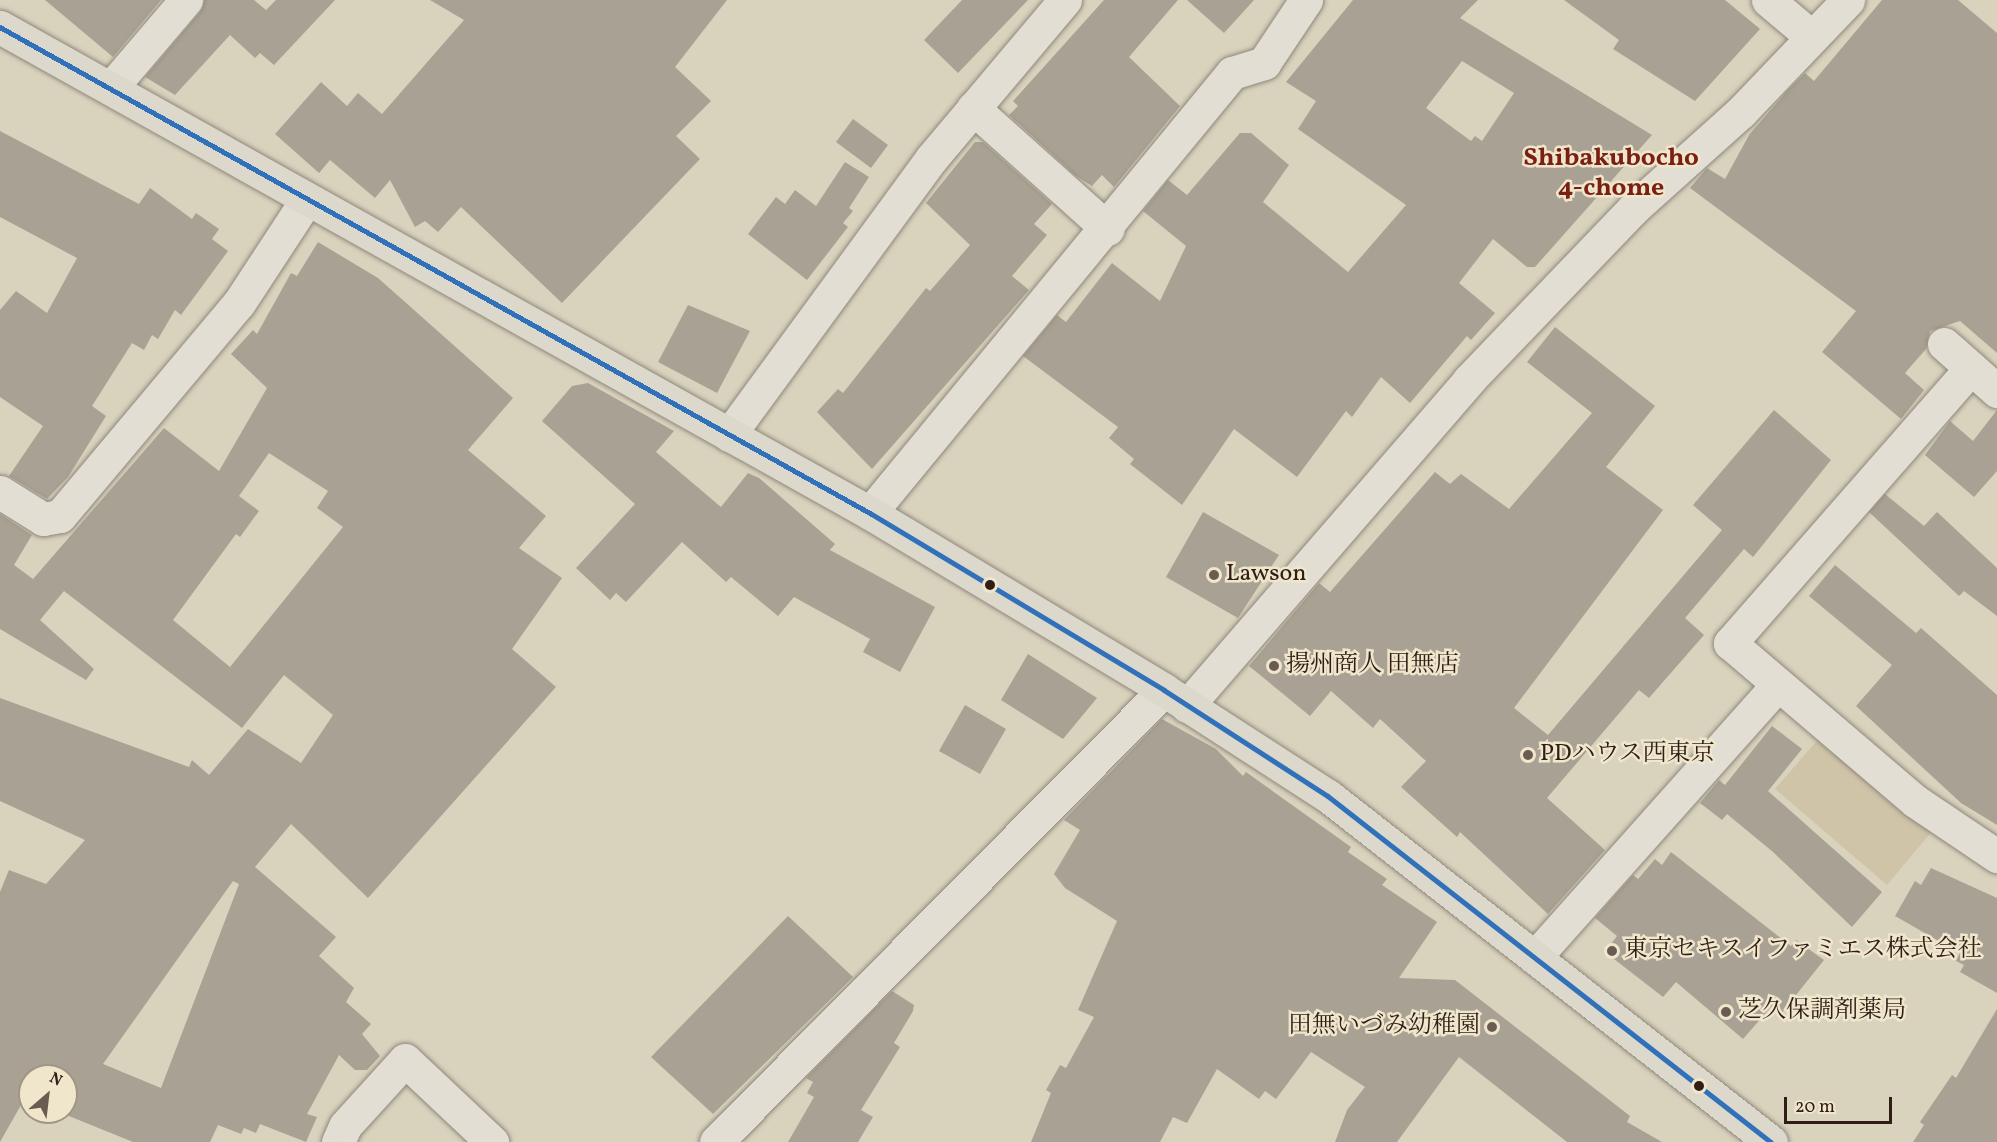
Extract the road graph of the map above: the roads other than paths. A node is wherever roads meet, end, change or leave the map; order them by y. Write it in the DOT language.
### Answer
graph roads {
  1 [pos="186,0"];
  2 [pos="1065,0"];
  3 [pos="1306,0"];
  4 [pos="1768,0"];
  5 [pos="1848,0"];
  6 [pos="3,33"];
  7 [pos="1812,38"];
  8 [pos="111,88"];
  9 [pos="973,108"];
  10 [pos="307,199"];
  11 [pos="1108,230"];
  12 [pos="1944,344"];
  13 [pos="1971,368"];
  14 [pos="1997,391"];
  15 [pos="729,435"];
  16 [pos="0,492"];
  17 [pos="870,513"];
  18 [pos="1777,685"];
  19 [pos="1176,698"];
  20 [pos="1997,856"];
  21 [pos="1535,957"];
  22 [pos="338,1142"];
  23 [pos="492,1142"];
  24 [pos="716,1142"];
  25 [pos="1771,1142"];
  1 -- 8 [label="street"];
  2 -- 9 [label="street"];
  3 -- 11 [label="street"];
  4 -- 7 [label="street"];
  5 -- 7 [label="street"];
  6 -- 8 [label="main road"];
  7 -- 19 [label="street"];
  8 -- 10 [label="main road"];
  9 -- 11 [label="street"];
  9 -- 15 [label="street"];
  10 -- 15 [label="main road"];
  10 -- 16 [label="street"];
  11 -- 17 [label="street"];
  12 -- 13 [label="street"];
  13 -- 14 [label="street"];
  13 -- 18 [label="street"];
  15 -- 17 [label="main road"];
  17 -- 19 [label="main road"];
  18 -- 20 [label="street"];
  18 -- 21 [label="street"];
  19 -- 21 [label="main road"];
  19 -- 24 [label="street"];
  21 -- 25 [label="main road"];
  22 -- 23 [label="street"];
}
